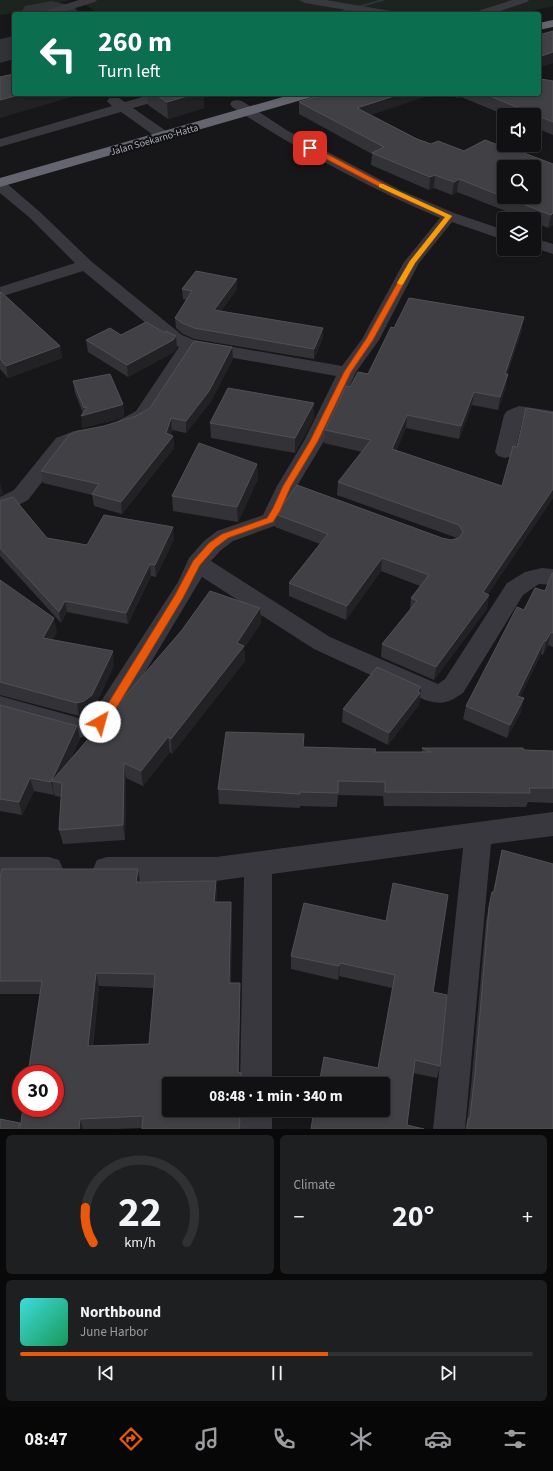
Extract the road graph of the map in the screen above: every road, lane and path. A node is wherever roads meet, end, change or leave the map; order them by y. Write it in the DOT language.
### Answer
graph roads {
  1 [pos="91,0"];
  2 [pos="305,0"];
  3 [pos="350,0"];
  4 [pos="523,0"];
  5 [pos="334,4"];
  6 [pos="51,12"];
  7 [pos="380,12"];
  8 [pos="485,12"];
  9 [pos="553,12"];
  10 [pos="541,15"];
  11 [pos="553,23"];
  12 [pos="541,26"];
  13 [pos="107,96"];
  14 [pos="160,96"];
  15 [pos="268,96"];
  16 [pos="298,96"];
  17 [pos="122,106"];
  18 [pos="243,108"];
  19 [pos="104,112"];
  20 [pos="159,132"];
  21 [pos="66,137"];
  22 [pos="0,143"];
  23 [pos="0,171"];
  24 [pos="0,184"];
  25 [pos="449,216"];
  26 [pos="497,233"];
  27 [pos="541,246"];
  28 [pos="553,249"];
  29 [pos="86,265"];
  30 [pos="0,292"];
  31 [pos="189,345"];
  32 [pos="347,372"];
  33 [pos="553,416"];
  34 [pos="505,452"];
  35 [pos="0,506"];
  36 [pos="197,563"];
  37 [pos="553,577"];
  38 [pos="0,706"];
  39 [pos="553,824"];
  40 [pos="478,835"];
  41 [pos="258,864"];
  42 [pos="0,868"];
  43 [pos="256,1077"];
  44 [pos="256,1117"];
  45 [pos="256,1129"];
  46 [pos="449,1129"];
  1 -- 6 [label="street"];
  2 -- 5 [label="street"];
  3 -- 5 [label="street"];
  4 -- 8 [label="street"];
  5 -- 7 [label="street"];
  9 -- 10 [label="highway"];
  11 -- 12 [label="highway"];
  13 -- 17 [label="street"];
  14 -- 17 [label="street"];
  15 -- 18 [label="highway, Jalan Soekarno-Hatta"];
  16 -- 18 [label="highway, Jalan Soekarno-Hatta"];
  17 -- 19 [label="street"];
  17 -- 20 [label="street"];
  18 -- 20 [label="highway, Jalan Soekarno-Hatta"];
  18 -- 25 [label="street"];
  19 -- 21 [label="street"];
  19 -- 22 [label="street"];
  20 -- 23 [label="highway, Jalan Soekarno-Hatta"];
  20 -- 24 [label="highway, Jalan Soekarno-Hatta"];
  24 -- 29 [label="street"];
  25 -- 26 [label="street"];
  25 -- 32 [label="street"];
  27 -- 28 [label="street"];
  29 -- 30 [label="street"];
  29 -- 31 [label="street"];
  31 -- 32 [label="street"];
  31 -- 35 [label="street"];
  32 -- 36 [label="street"];
  33 -- 34 [label="street"];
  36 -- 37 [label="street"];
  36 -- 38 [label="street"];
  39 -- 40 [label="street"];
  40 -- 41 [label="street"];
  40 -- 46 [label="street"];
  41 -- 42 [label="street"];
  41 -- 43 [label="street"];
  44 -- 45 [label="street"];
}
